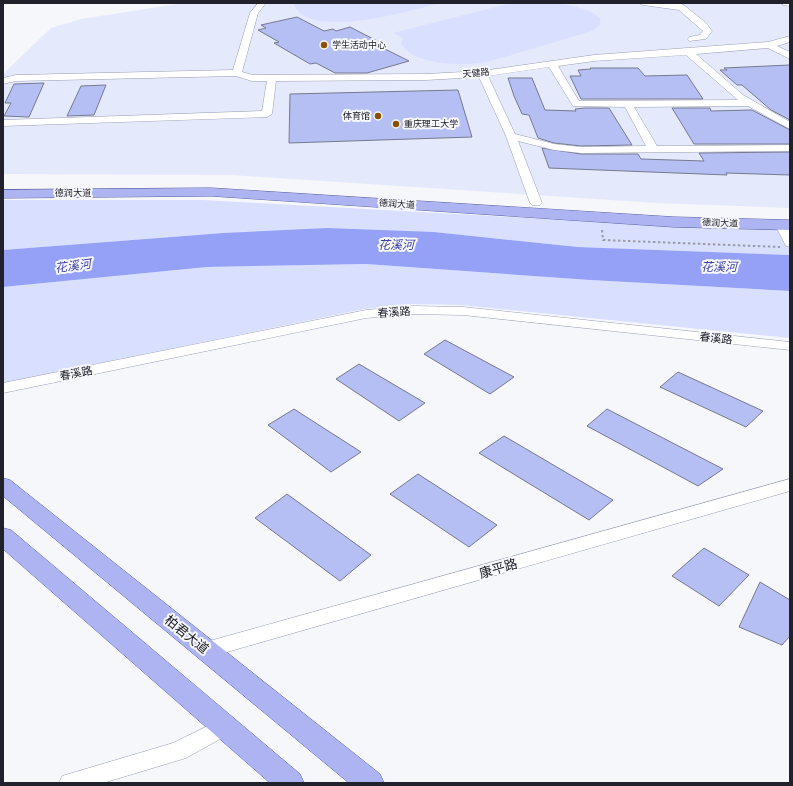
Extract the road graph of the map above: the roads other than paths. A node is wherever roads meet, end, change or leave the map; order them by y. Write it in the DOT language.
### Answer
graph roads {
  1 [pos="262,3"];
  2 [pos="643,3"];
  3 [pos="786,3"];
  4 [pos="790,4"];
  5 [pos="678,6"];
  6 [pos="692,39"];
  7 [pos="790,39"];
  8 [pos="769,45"];
  9 [pos="604,52"];
  10 [pos="688,52"];
  11 [pos="790,56"];
  12 [pos="594,58"];
  13 [pos="552,64"];
  14 [pos="237,73"];
  15 [pos="482,74"];
  16 [pos="272,79"];
  17 [pos="3,81"];
  18 [pos="751,103"];
  19 [pos="628,104"];
  20 [pos="3,123"];
  21 [pos="790,126"];
  22 [pos="511,136"];
  23 [pos="790,148"];
  24 [pos="652,150"];
  25 [pos="3,182"];
  26 [pos="3,194"];
  27 [pos="536,203"];
  28 [pos="787,232"];
  29 [pos="790,346"];
  30 [pos="3,388"];
  31 [pos="3,485"];
  32 [pos="790,485"];
  33 [pos="3,536"];
  34 [pos="206,650"];
  35 [pos="224,727"];
  36 [pos="70,783"];
  37 [pos="290,783"];
  38 [pos="370,783"];
  1 -- 14 [label="street"];
  2 -- 5 [label="street"];
  3 -- 4 [label="street"];
  5 -- 6 [label="street"];
  7 -- 8 [label="street, 天健路"];
  8 -- 10 [label="street, 天健路"];
  8 -- 11 [label="street"];
  9 -- 12 [label="street"];
  10 -- 12 [label="street, 天健路"];
  10 -- 18 [label="street"];
  12 -- 13 [label="street, 天健路"];
  13 -- 15 [label="street, 天健路"];
  13 -- 19 [label="street"];
  14 -- 16 [label="street, 天健路"];
  14 -- 17 [label="street, 天健路"];
  15 -- 16 [label="street, 天健路"];
  15 -- 22 [label="street"];
  16 -- 20 [label="street"];
  18 -- 19 [label="street"];
  18 -- 21 [label="street"];
  19 -- 24 [label="street"];
  22 -- 24 [label="street"];
  22 -- 27 [label="street"];
  23 -- 24 [label="street"];
  25 -- 27 [label="main road, 德润大道"];
  26 -- 28 [label="main road, 德润大道"];
  27 -- 28 [label="main road, 德润大道"];
  29 -- 30 [label="street, 春溪路"];
  31 -- 34 [label="main road, 柏君大道"];
  32 -- 34 [label="street, 康平路"];
  33 -- 35 [label="main road"];
  34 -- 38 [label="main road, 柏君大道"];
  35 -- 36 [label="street"];
  35 -- 37 [label="main road"];
}
